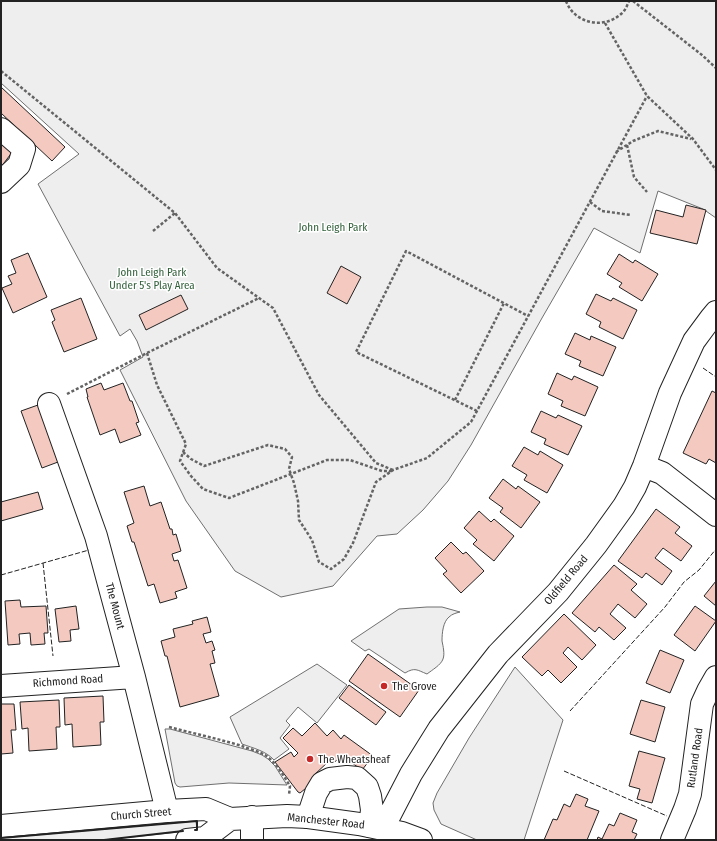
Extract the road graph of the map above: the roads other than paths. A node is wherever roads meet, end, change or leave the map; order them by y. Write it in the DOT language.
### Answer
graph roads {
  1 [pos="1,129"];
  2 [pos="1,182"];
  3 [pos="716,312"];
  4 [pos="49,404"];
  5 [pos="644,466"];
  6 [pos="716,515"];
  7 [pos="134,677"];
  8 [pos="716,677"];
  9 [pos="1,686"];
  10 [pos="707,734"];
  11 [pos="167,811"];
  12 [pos="308,817"];
  13 [pos="252,818"];
  14 [pos="230,819"];
  15 [pos="1,826"];
  16 [pos="376,827"];
  17 [pos="187,840"];
  18 [pos="252,840"];
  19 [pos="421,840"];
  20 [pos="672,840"];
  1 -- 2 [label="main road"];
  3 -- 5 [label="main road, Oldfield Road"];
  4 -- 7 [label="main road, The Mount"];
  5 -- 6 [label="main road"];
  5 -- 16 [label="main road, Oldfield Road"];
  7 -- 9 [label="main road, Richmond Road"];
  7 -- 11 [label="main road, The Mount"];
  8 -- 10 [label="main road, Rutland Road"];
  10 -- 20 [label="main road, Rutland Road"];
  11 -- 14 [label="main road, Church Street"];
  11 -- 15 [label="main road, Church Street"];
  12 -- 13 [label="main road, Manchester Road"];
  12 -- 16 [label="main road, Manchester Road"];
  12 -- 16 [label="main road"];
  13 -- 14 [label="main road, Manchester Road"];
  13 -- 18 [label="main road"];
  14 -- 17 [label="main road"];
  16 -- 19 [label="main road, Manchester Road"];
}
